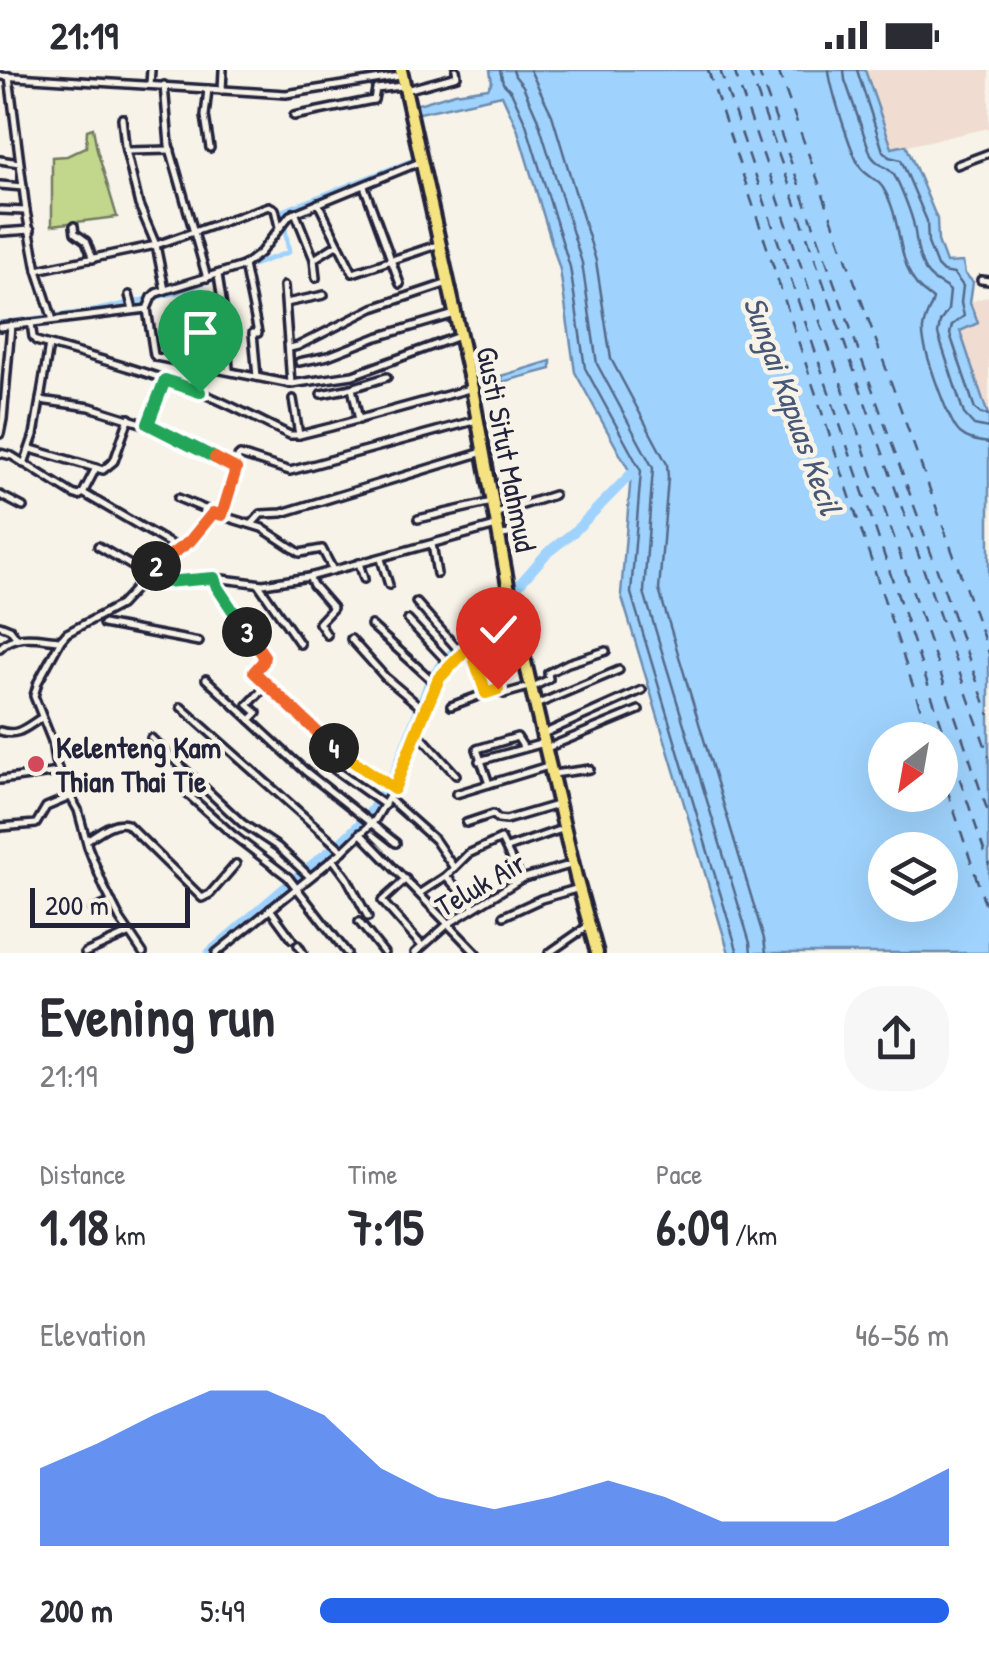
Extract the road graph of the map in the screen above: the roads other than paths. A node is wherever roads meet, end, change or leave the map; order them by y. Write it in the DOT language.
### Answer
graph roads {
  1 [pos="151,70"];
  2 [pos="223,70"];
  3 [pos="456,70"];
  4 [pos="0,76"];
  5 [pos="9,76"];
  6 [pos="150,84"];
  7 [pos="405,84"];
  8 [pos="164,85"];
  9 [pos="208,88"];
  10 [pos="222,90"];
  11 [pos="294,116"];
  12 [pos="122,118"];
  13 [pos="210,148"];
  14 [pos="170,150"];
  15 [pos="126,151"];
  16 [pos="989,154"];
  17 [pos="0,160"];
  18 [pos="420,162"];
  19 [pos="19,163"];
  20 [pos="956,165"];
  21 [pos="0,185"];
  22 [pos="364,186"];
  23 [pos="23,187"];
  24 [pos="318,202"];
  25 [pos="0,210"];
  26 [pos="26,210"];
  27 [pos="293,214"];
  28 [pos="74,226"];
  29 [pos="280,226"];
  30 [pos="31,230"];
  31 [pos="193,231"];
  32 [pos="2,232"];
  33 [pos="338,244"];
  34 [pos="440,244"];
  35 [pos="156,245"];
  36 [pos="93,259"];
  37 [pos="314,259"];
  38 [pos="392,259"];
  39 [pos="245,268"];
  40 [pos="37,270"];
  41 [pos="218,275"];
  42 [pos="207,278"];
  43 [pos="316,278"];
  44 [pos="981,280"];
  45 [pos="989,281"];
  46 [pos="448,283"];
  47 [pos="400,284"];
  48 [pos="284,286"];
  49 [pos="165,290"];
  50 [pos="324,294"];
  51 [pos="150,302"];
  52 [pos="286,303"];
  53 [pos="455,314"];
  54 [pos="52,317"];
  55 [pos="32,323"];
  56 [pos="11,326"];
  57 [pos="0,327"];
  58 [pos="460,336"];
  59 [pos="49,345"];
  60 [pos="289,348"];
  61 [pos="299,362"];
  62 [pos="229,372"];
  63 [pos="257,377"];
  64 [pos="387,377"];
  65 [pos="165,380"];
  66 [pos="291,384"];
  67 [pos="352,388"];
  68 [pos="472,388"];
  69 [pos="321,394"];
  70 [pos="293,399"];
  71 [pos="40,400"];
  72 [pos="129,418"];
  73 [pos="358,420"];
  74 [pos="478,420"];
  75 [pos="148,424"];
  76 [pos="0,434"];
  77 [pos="299,435"];
  78 [pos="31,448"];
  79 [pos="483,452"];
  80 [pos="0,453"];
  81 [pos="24,464"];
  82 [pos="96,468"];
  83 [pos="236,469"];
  84 [pos="83,494"];
  85 [pos="554,494"];
  86 [pos="0,495"];
  87 [pos="178,498"];
  88 [pos="23,506"];
  89 [pos="213,513"];
  90 [pos="222,515"];
  91 [pos="418,519"];
  92 [pos="495,519"];
  93 [pos="252,524"];
  94 [pos="518,533"];
  95 [pos="432,544"];
  96 [pos="98,546"];
  97 [pos="179,549"];
  98 [pos="381,558"];
  99 [pos="358,563"];
  100 [pos="332,570"];
  101 [pos="437,574"];
  102 [pos="147,575"];
  103 [pos="309,577"];
  104 [pos="214,578"];
  105 [pos="364,579"];
  106 [pos="258,583"];
  107 [pos="141,584"];
  108 [pos="389,585"];
  109 [pos="416,602"];
  110 [pos="512,605"];
  111 [pos="408,620"];
  112 [pos="103,622"];
  113 [pos="0,625"];
  114 [pos="370,626"];
  115 [pos="327,635"];
  116 [pos="16,637"];
  117 [pos="352,638"];
  118 [pos="61,640"];
  119 [pos="199,642"];
  120 [pos="300,644"];
  121 [pos="470,646"];
  122 [pos="0,648"];
  123 [pos="459,649"];
  124 [pos="606,651"];
  125 [pos="448,662"];
  126 [pos="619,670"];
  127 [pos="206,679"];
  128 [pos="433,681"];
  129 [pos="266,684"];
  130 [pos="532,687"];
  131 [pos="642,690"];
  132 [pos="486,693"];
  133 [pos="451,706"];
  134 [pos="536,706"];
  135 [pos="181,707"];
  136 [pos="422,708"];
  137 [pos="639,710"];
  138 [pos="41,718"];
  139 [pos="250,720"];
  140 [pos="0,731"];
  141 [pos="417,732"];
  142 [pos="151,738"];
  143 [pos="545,742"];
  144 [pos="524,748"];
  145 [pos="479,760"];
  146 [pos="334,769"];
  147 [pos="590,769"];
  148 [pos="552,770"];
  149 [pos="59,772"];
  150 [pos="456,775"];
  151 [pos="0,780"];
  152 [pos="488,784"];
  153 [pos="393,788"];
  154 [pos="184,791"];
  155 [pos="456,794"];
  156 [pos="70,797"];
  157 [pos="383,801"];
  158 [pos="560,804"];
  159 [pos="367,820"];
  160 [pos="466,823"];
  161 [pos="0,827"];
  162 [pos="565,828"];
  163 [pos="360,833"];
  164 [pos="86,840"];
  165 [pos="396,842"];
  166 [pos="339,846"];
  167 [pos="508,848"];
  168 [pos="333,858"];
  169 [pos="236,864"];
  170 [pos="573,864"];
  171 [pos="454,868"];
  172 [pos="306,872"];
  173 [pos="446,876"];
  174 [pos="521,879"];
  175 [pos="406,880"];
  176 [pos="295,886"];
  177 [pos="579,889"];
  178 [pos="420,894"];
  179 [pos="112,902"];
  180 [pos="474,907"];
  181 [pos="270,909"];
  182 [pos="93,910"];
  183 [pos="368,916"];
  184 [pos="504,916"];
  185 [pos="359,922"];
  186 [pos="448,924"];
  187 [pos="589,924"];
  188 [pos="130,933"];
  189 [pos="292,939"];
  190 [pos="298,945"];
  191 [pos="422,946"];
  192 [pos="85,953"];
  193 [pos="143,953"];
  194 [pos="216,953"];
  195 [pos="303,953"];
  196 [pos="348,953"];
  197 [pos="384,953"];
  198 [pos="415,953"];
  199 [pos="476,953"];
  200 [pos="550,953"];
  201 [pos="597,953"];
  1 -- 6 [label="street"];
  2 -- 10 [label="street"];
  3 -- 7 [label="street"];
  4 -- 5 [label="street"];
  5 -- 6 [label="street"];
  5 -- 19 [label="street"];
  6 -- 8 [label="street"];
  7 -- 10 [label="street"];
  7 -- 11 [label="street"];
  7 -- 18 [label="highway, Gusti Situt Mahmud"];
  8 -- 9 [label="street"];
  8 -- 14 [label="street"];
  9 -- 10 [label="street"];
  9 -- 13 [label="street"];
  12 -- 15 [label="street"];
  14 -- 15 [label="street"];
  14 -- 31 [label="street"];
  15 -- 35 [label="street"];
  16 -- 20 [label="street"];
  17 -- 19 [label="street"];
  18 -- 22 [label="street"];
  18 -- 34 [label="highway, Gusti Situt Mahmud"];
  19 -- 23 [label="street"];
  21 -- 23 [label="street"];
  22 -- 24 [label="street"];
  22 -- 38 [label="street"];
  23 -- 26 [label="street"];
  24 -- 27 [label="street"];
  24 -- 33 [label="street"];
  25 -- 26 [label="street"];
  26 -- 30 [label="street"];
  27 -- 29 [label="street"];
  27 -- 37 [label="street"];
  28 -- 36 [label="street"];
  29 -- 31 [label="street"];
  29 -- 39 [label="street"];
  30 -- 32 [label="street"];
  30 -- 40 [label="street"];
  31 -- 35 [label="street"];
  31 -- 42 [label="street"];
  33 -- 37 [label="street"];
  33 -- 38 [label="street"];
  34 -- 38 [label="street"];
  34 -- 46 [label="highway, Gusti Situt Mahmud"];
  35 -- 36 [label="street"];
  35 -- 49 [label="street"];
  36 -- 40 [label="street"];
  37 -- 43 [label="street"];
  38 -- 47 [label="street"];
  39 -- 41 [label="street"];
  39 -- 63 [label="street"];
  40 -- 54 [label="street"];
  41 -- 42 [label="street"];
  41 -- 62 [label="street"];
  42 -- 49 [label="street"];
  44 -- 45 [label="street"];
  46 -- 53 [label="highway, Gusti Situt Mahmud"];
  46 -- 60 [label="street"];
  48 -- 52 [label="street"];
  49 -- 51 [label="street"];
  50 -- 52 [label="street"];
  51 -- 54 [label="street"];
  51 -- 62 [label="street"];
  52 -- 60 [label="street"];
  53 -- 58 [label="highway, Gusti Situt Mahmud"];
  53 -- 61 [label="street"];
  54 -- 55 [label="street"];
  55 -- 56 [label="street"];
  55 -- 59 [label="street"];
  56 -- 57 [label="street"];
  56 -- 76 [label="street"];
  58 -- 66 [label="street"];
  58 -- 68 [label="highway, Gusti Situt Mahmud"];
  59 -- 65 [label="street"];
  59 -- 71 [label="street"];
  60 -- 66 [label="street"];
  62 -- 63 [label="street"];
  63 -- 66 [label="street"];
  64 -- 67 [label="street"];
  65 -- 75 [label="street"];
  65 -- 77 [label="street"];
  67 -- 69 [label="street"];
  67 -- 73 [label="street"];
  68 -- 73 [label="street"];
  68 -- 74 [label="highway, Gusti Situt Mahmud"];
  70 -- 77 [label="street"];
  71 -- 72 [label="street"];
  71 -- 78 [label="street"];
  72 -- 75 [label="street"];
  72 -- 82 [label="street"];
  73 -- 77 [label="street"];
  74 -- 79 [label="highway, Gusti Situt Mahmud"];
  74 -- 83 [label="street"];
  75 -- 83 [label="street"];
  78 -- 81 [label="street"];
  78 -- 82 [label="street"];
  79 -- 92 [label="highway, Gusti Situt Mahmud"];
  79 -- 93 [label="street"];
  80 -- 81 [label="street"];
  81 -- 84 [label="street"];
  82 -- 84 [label="street"];
  83 -- 90 [label="street"];
  84 -- 97 [label="street"];
  85 -- 92 [label="street"];
  86 -- 88 [label="street"];
  87 -- 89 [label="street"];
  89 -- 90 [label="street"];
  89 -- 97 [label="street"];
  90 -- 93 [label="street"];
  91 -- 92 [label="street"];
  92 -- 94 [label="street"];
  92 -- 95 [label="street"];
  92 -- 110 [label="highway, Gusti Situt Mahmud"];
  93 -- 100 [label="street"];
  95 -- 98 [label="street"];
  95 -- 101 [label="street"];
  96 -- 102 [label="street"];
  97 -- 102 [label="street"];
  98 -- 99 [label="street"];
  98 -- 108 [label="street"];
  99 -- 100 [label="street"];
  99 -- 105 [label="street"];
  100 -- 103 [label="street"];
  102 -- 107 [label="street"];
  103 -- 106 [label="street"];
  103 -- 115 [label="street"];
  104 -- 106 [label="street"];
  104 -- 107 [label="street"];
  104 -- 129 [label="street"];
  106 -- 120 [label="street"];
  107 -- 112 [label="street"];
  109 -- 123 [label="street"];
  110 -- 121 [label="street"];
  110 -- 130 [label="highway, Gusti Situt Mahmud"];
  111 -- 125 [label="street"];
  112 -- 118 [label="street"];
  112 -- 119 [label="street"];
  113 -- 116 [label="street"];
  114 -- 128 [label="street"];
  116 -- 118 [label="street"];
  116 -- 122 [label="street"];
  117 -- 136 [label="street"];
  118 -- 138 [label="street"];
  121 -- 123 [label="street"];
  121 -- 132 [label="street"];
  123 -- 125 [label="street"];
  124 -- 130 [label="street"];
  125 -- 128 [label="street"];
  126 -- 134 [label="street"];
  127 -- 139 [label="street"];
  128 -- 136 [label="street"];
  129 -- 139 [label="street"];
  129 -- 153 [label="street"];
  130 -- 132 [label="street"];
  130 -- 134 [label="highway, Gusti Situt Mahmud"];
  131 -- 143 [label="street"];
  132 -- 133 [label="street"];
  134 -- 143 [label="highway, Gusti Situt Mahmud"];
  135 -- 166 [label="street"];
  136 -- 141 [label="street"];
  137 -- 143 [label="street"];
  138 -- 140 [label="street"];
  138 -- 149 [label="street"];
  139 -- 159 [label="street"];
  141 -- 150 [label="street"];
  141 -- 153 [label="street"];
  142 -- 172 [label="street"];
  143 -- 144 [label="street"];
  143 -- 148 [label="highway, Gusti Situt Mahmud"];
  144 -- 145 [label="street"];
  144 -- 145 [label="street"];
  145 -- 152 [label="street"];
  146 -- 157 [label="street"];
  147 -- 148 [label="street"];
  148 -- 152 [label="street"];
  148 -- 158 [label="highway, Gusti Situt Mahmud"];
  149 -- 151 [label="street"];
  149 -- 156 [label="street"];
  152 -- 155 [label="street"];
  153 -- 157 [label="street"];
  154 -- 176 [label="street"];
  156 -- 161 [label="street"];
  156 -- 164 [label="street"];
  157 -- 159 [label="street"];
  157 -- 171 [label="street"];
  158 -- 160 [label="street"];
  158 -- 162 [label="highway, Gusti Situt Mahmud"];
  159 -- 163 [label="street"];
  159 -- 165 [label="street"];
  162 -- 167 [label="street"];
  162 -- 170 [label="highway, Gusti Situt Mahmud"];
  163 -- 166 [label="street"];
  163 -- 175 [label="street"];
  164 -- 169 [label="street"];
  164 -- 179 [label="street"];
  166 -- 168 [label="street"];
  167 -- 171 [label="street"];
  167 -- 174 [label="street"];
  168 -- 172 [label="street"];
  168 -- 183 [label="street"];
  170 -- 174 [label="street, Teluk Air"];
  170 -- 177 [label="highway, Gusti Situt Mahmud"];
  171 -- 173 [label="street"];
  172 -- 176 [label="street"];
  173 -- 178 [label="street"];
  173 -- 180 [label="street"];
  174 -- 180 [label="street, Teluk Air"];
  175 -- 178 [label="street"];
  175 -- 191 [label="street"];
  176 -- 181 [label="street"];
  176 -- 196 [label="street"];
  177 -- 184 [label="street"];
  177 -- 187 [label="highway, Gusti Situt Mahmud"];
  178 -- 186 [label="street"];
  179 -- 182 [label="street"];
  179 -- 188 [label="street"];
  180 -- 186 [label="street, Teluk Air"];
  181 -- 189 [label="street"];
  181 -- 194 [label="street"];
  185 -- 197 [label="street"];
  186 -- 191 [label="street, Teluk Air"];
  186 -- 199 [label="street"];
  187 -- 200 [label="street"];
  187 -- 201 [label="highway, Gusti Situt Mahmud"];
  188 -- 192 [label="street"];
  188 -- 193 [label="street"];
  190 -- 195 [label="street"];
  191 -- 198 [label="street, Teluk Air"];
}
